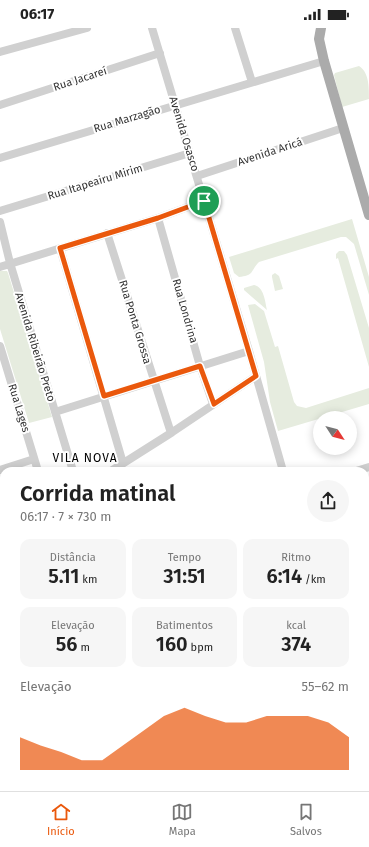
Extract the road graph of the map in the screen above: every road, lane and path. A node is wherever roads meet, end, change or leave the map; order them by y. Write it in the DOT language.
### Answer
graph roads {
  1 [pos="87,28"];
  2 [pos="152,28"];
  3 [pos="235,28"];
  4 [pos="314,28"];
  5 [pos="321,28"];
  6 [pos="319,39"];
  7 [pos="0,52"];
  8 [pos="160,53"];
  9 [pos="324,61"];
  10 [pos="252,82"];
  11 [pos="175,104"];
  12 [pos="0,105"];
  13 [pos="343,128"];
  14 [pos="190,152"];
  15 [pos="0,158"];
  16 [pos="197,176"];
  17 [pos="204,201"];
  18 [pos="0,211"];
  19 [pos="369,215"];
  20 [pos="158,218"];
  21 [pos="0,222"];
  22 [pos="107,233"];
  23 [pos="60,248"];
  24 [pos="10,263"];
  25 [pos="0,267"];
  26 [pos="0,346"];
  27 [pos="249,351"];
  28 [pos="200,366"];
  29 [pos="256,376"];
  30 [pos="153,381"];
  31 [pos="104,396"];
  32 [pos="214,404"];
  33 [pos="55,412"];
  34 [pos="170,433"];
  35 [pos="34,459"];
  36 [pos="123,463"];
  37 [pos="9,467"];
  38 [pos="37,467"];
  39 [pos="72,467"];
  40 [pos="117,467"];
  41 [pos="282,467"];
  1 -- 7 [label="street"];
  2 -- 8 [label="street, Avenida Osasco"];
  3 -- 10 [label="street"];
  4 -- 6 [label="main road"];
  5 -- 6 [label="main road"];
  6 -- 9 [label="main road"];
  8 -- 11 [label="street, Avenida Osasco"];
  8 -- 12 [label="street, Rua Jacareí"];
  9 -- 10 [label="street, Rua Marzagão"];
  9 -- 13 [label="main road"];
  10 -- 11 [label="street, Rua Marzagão"];
  11 -- 14 [label="street, Avenida Osasco"];
  11 -- 15 [label="street, Rua Marzagão"];
  13 -- 16 [label="street, Avenida Aricá"];
  13 -- 19 [label="main road"];
  14 -- 16 [label="street, Avenida Osasco"];
  14 -- 18 [label="street, Rua Itapeairu Mirim"];
  16 -- 17 [label="street, Avenida Osasco"];
  17 -- 20 [label="street"];
  17 -- 27 [label="street, Avenida Osasco"];
  20 -- 22 [label="street"];
  20 -- 28 [label="street, Rua Londrina"];
  21 -- 24 [label="street, Avenida Ribeirão Preto"];
  22 -- 23 [label="street"];
  22 -- 30 [label="street, Rua Ponta Grossa"];
  23 -- 24 [label="street"];
  23 -- 31 [label="street"];
  24 -- 25 [label="street"];
  24 -- 33 [label="street, Avenida Ribeirão Preto"];
  26 -- 35 [label="street, Rua Lages"];
  27 -- 28 [label="street"];
  27 -- 29 [label="street, Avenida Osasco"];
  28 -- 30 [label="street"];
  28 -- 32 [label="street, Rua Londrina"];
  29 -- 32 [label="street"];
  29 -- 41 [label="street, Avenida Osasco"];
  30 -- 31 [label="street"];
  30 -- 34 [label="street, Rua Ponta Grossa"];
  31 -- 33 [label="street"];
  31 -- 36 [label="street"];
  32 -- 34 [label="street"];
  33 -- 39 [label="street, Avenida Ribeirão Preto"];
  34 -- 36 [label="street"];
  35 -- 37 [label="street"];
  35 -- 38 [label="street, Rua Lages"];
  36 -- 40 [label="street"];
}
